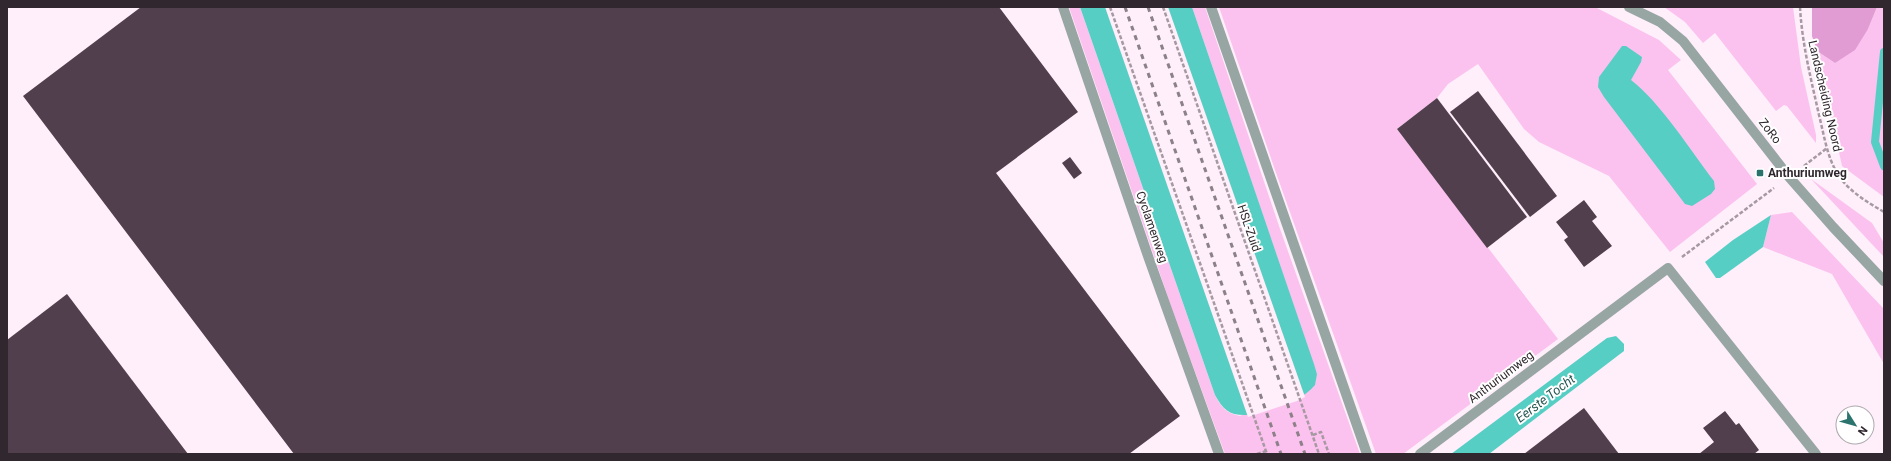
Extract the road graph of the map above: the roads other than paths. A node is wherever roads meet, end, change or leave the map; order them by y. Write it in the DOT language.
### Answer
graph roads {
  1 [pos="1063,7"];
  2 [pos="1211,7"];
  3 [pos="1629,7"];
  4 [pos="1884,281"];
  5 [pos="1219,454"];
  6 [pos="1367,454"];
  7 [pos="1420,454"];
  8 [pos="1816,454"];
  1 -- 5 [label="street, Cyclamenweg"];
  2 -- 6 [label="street"];
  3 -- 4 [label="street, ZoRo"];
  7 -- 8 [label="street, Anthuriumweg"];
}
